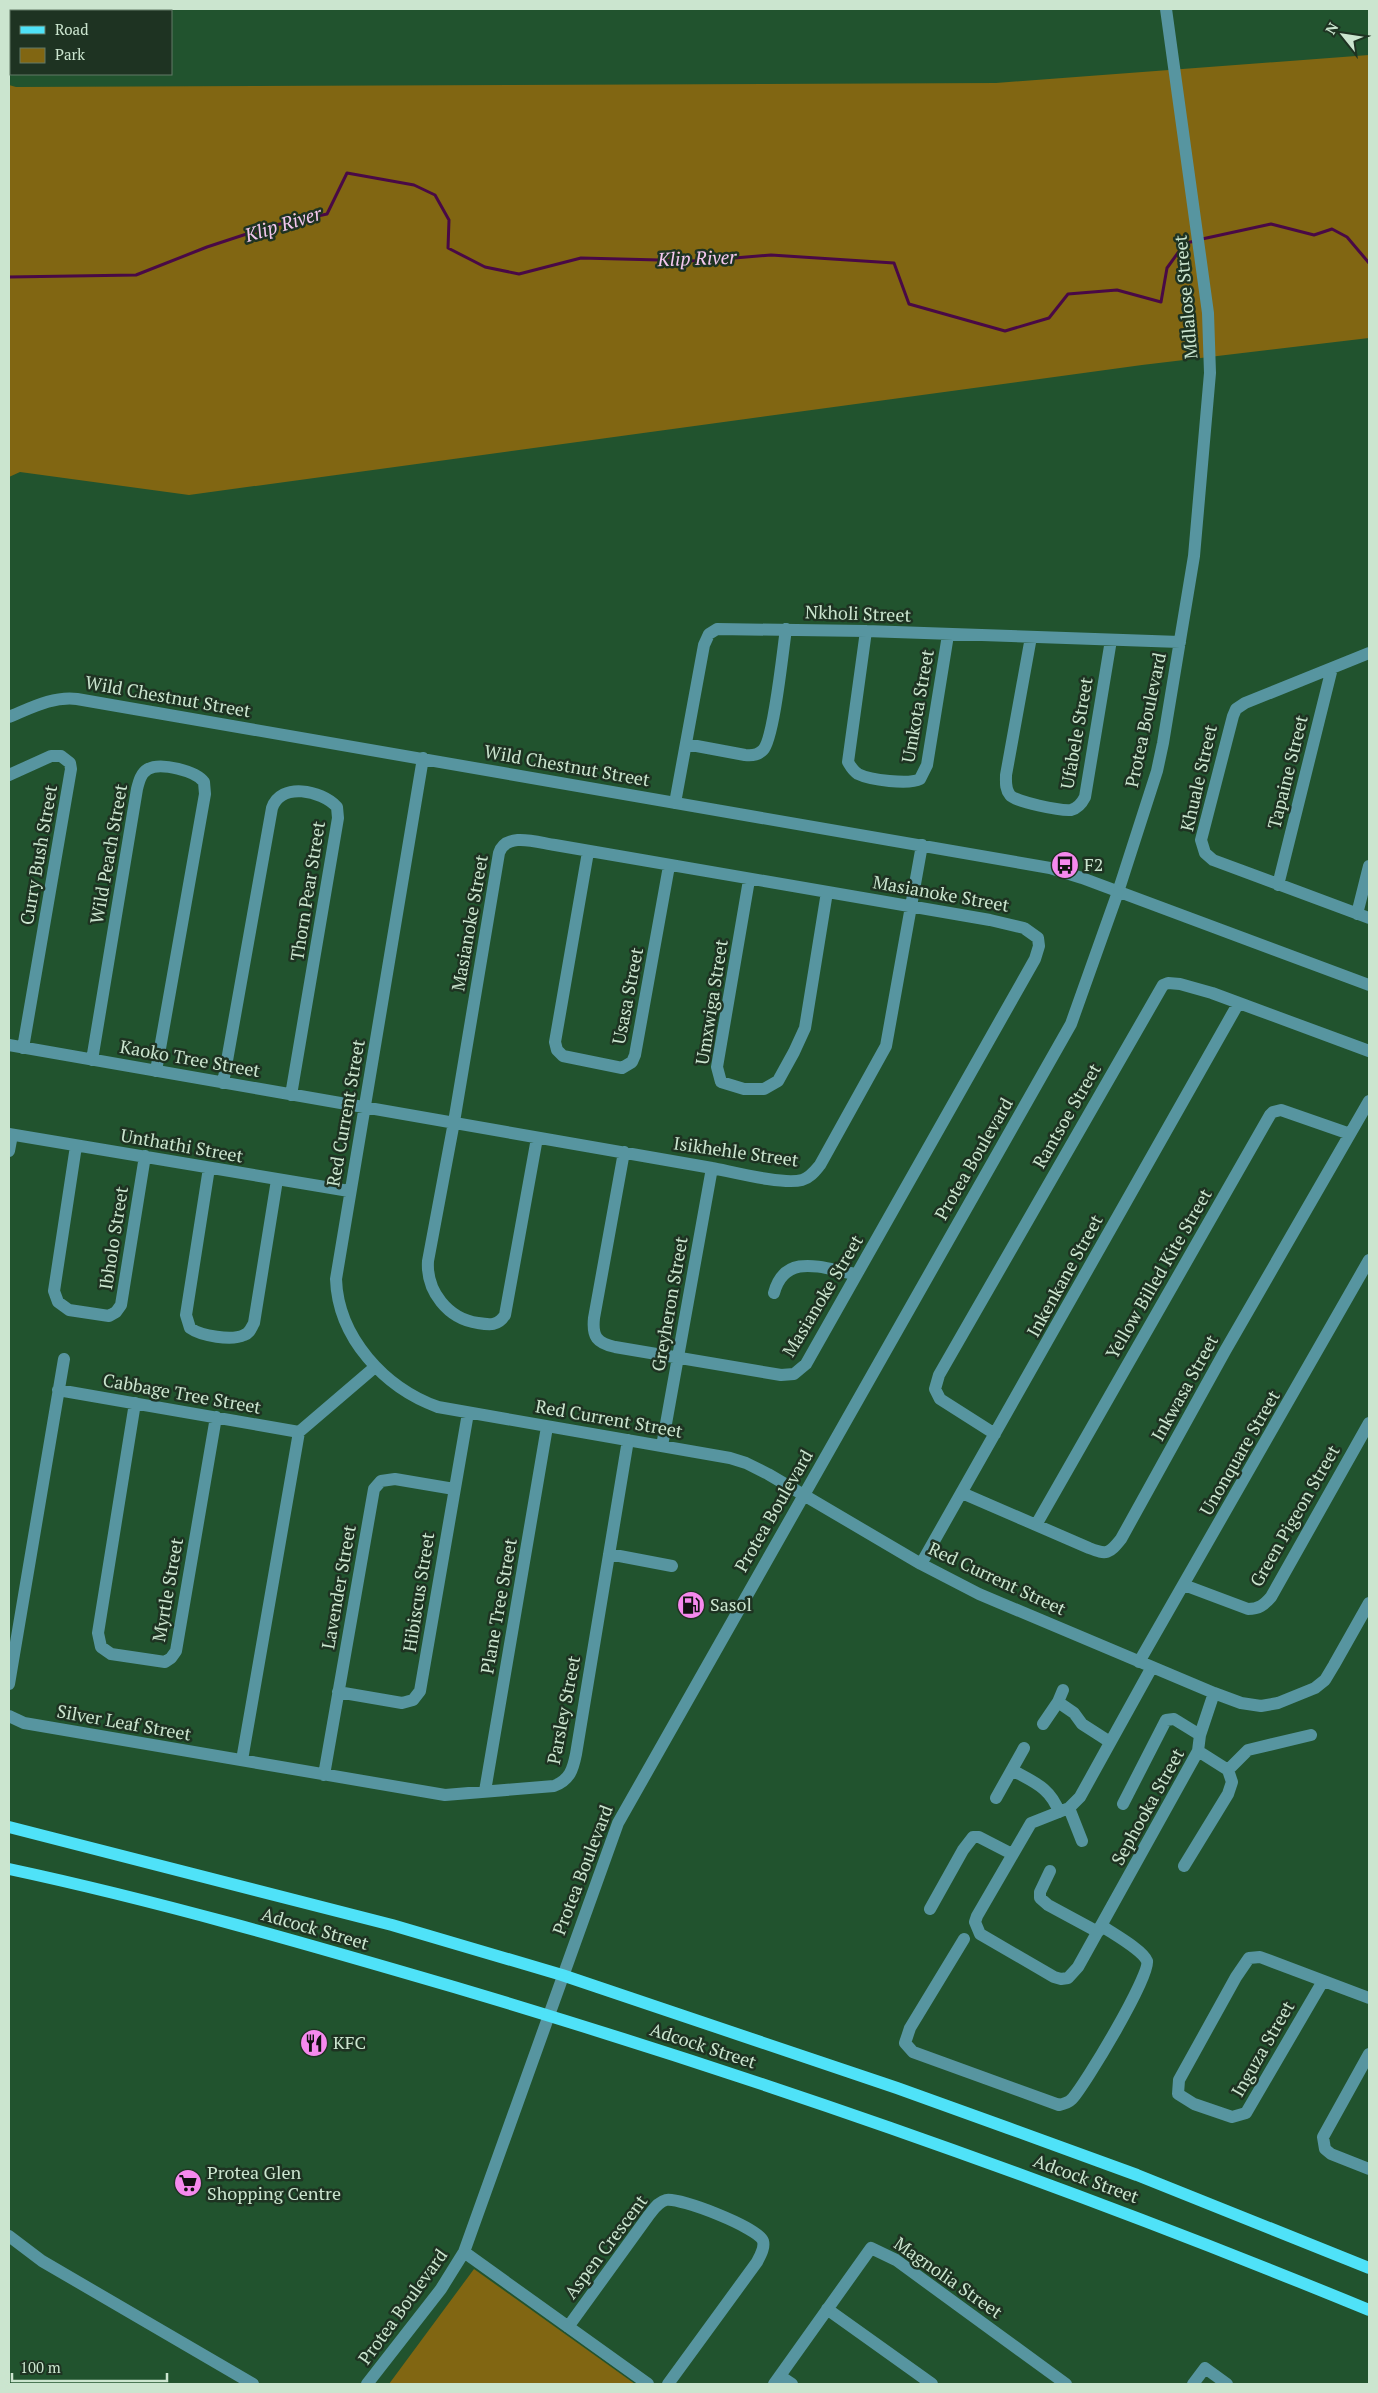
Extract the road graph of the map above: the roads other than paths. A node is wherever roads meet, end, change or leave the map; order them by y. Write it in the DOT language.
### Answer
graph roads {
  1 [pos="1166,9"];
  2 [pos="786,629"];
  3 [pos="866,631"];
  4 [pos="948,635"];
  5 [pos="1031,637"];
  6 [pos="1111,640"];
  7 [pos="1180,642"];
  8 [pos="1369,653"];
  9 [pos="1332,668"];
  10 [pos="9,717"];
  11 [pos="686,744"];
  12 [pos="423,758"];
  13 [pos="9,775"];
  14 [pos="675,803"];
  15 [pos="922,845"];
  16 [pos="588,852"];
  17 [pos="669,866"];
  18 [pos="1369,866"];
  19 [pos="749,880"];
  20 [pos="1278,885"];
  21 [pos="827,892"];
  22 [pos="1118,892"];
  23 [pos="911,907"];
  24 [pos="1363,916"];
  25 [pos="1369,985"];
  26 [pos="1238,1004"];
  27 [pos="9,1046"];
  28 [pos="23,1048"];
  29 [pos="1369,1051"];
  30 [pos="92,1060"];
  31 [pos="156,1071"];
  32 [pos="224,1083"];
  33 [pos="291,1095"];
  34 [pos="1369,1101"];
  35 [pos="366,1108"];
  36 [pos="454,1122"];
  37 [pos="10,1134"];
  38 [pos="1350,1134"];
  39 [pos="537,1138"];
  40 [pos="76,1146"];
  41 [pos="9,1151"];
  42 [pos="624,1152"];
  43 [pos="145,1156"];
  44 [pos="209,1168"];
  45 [pos="712,1168"];
  46 [pos="277,1180"];
  47 [pos="349,1191"];
  48 [pos="1369,1260"];
  49 [pos="856,1274"];
  50 [pos="774,1293"];
  51 [pos="679,1357"];
  52 [pos="64,1359"];
  53 [pos="375,1366"];
  54 [pos="58,1390"];
  55 [pos="135,1403"];
  56 [pos="468,1413"];
  57 [pos="216,1418"];
  58 [pos="1369,1423"];
  59 [pos="547,1427"];
  60 [pos="299,1432"];
  61 [pos="995,1434"];
  62 [pos="628,1440"];
  63 [pos="662,1446"];
  64 [pos="454,1489"];
  65 [pos="962,1494"];
  66 [pos="803,1495"];
  67 [pos="1036,1525"];
  68 [pos="609,1554"];
  69 [pos="921,1564"];
  70 [pos="672,1566"];
  71 [pos="1184,1585"];
  72 [pos="1369,1603"];
  73 [pos="1139,1662"];
  74 [pos="1152,1667"];
  75 [pos="9,1684"];
  76 [pos="1063,1690"];
  77 [pos="338,1692"];
  78 [pos="1214,1693"];
  79 [pos="1058,1702"];
  80 [pos="9,1716"];
  81 [pos="1043,1724"];
  82 [pos="1200,1735"];
  83 [pos="1311,1735"];
  84 [pos="1110,1742"];
  85 [pos="1024,1748"];
  86 [pos="1198,1752"];
  87 [pos="239,1760"];
  88 [pos="1012,1770"];
  89 [pos="1228,1770"];
  90 [pos="324,1775"];
  91 [pos="485,1791"];
  92 [pos="996,1798"];
  93 [pos="1123,1804"];
  94 [pos="1064,1810"];
  95 [pos="9,1827"];
  96 [pos="1082,1840"];
  97 [pos="1012,1854"];
  98 [pos="1184,1866"];
  99 [pos="9,1869"];
  100 [pos="1050,1871"];
  101 [pos="930,1909"];
  102 [pos="1100,1929"];
  103 [pos="964,1939"];
  104 [pos="562,1975"];
  105 [pos="1323,1981"];
  106 [pos="1369,1998"];
  107 [pos="548,2015"];
  108 [pos="1369,2054"];
  109 [pos="1369,2169"];
  110 [pos="9,2236"];
  111 [pos="14,2245"];
  112 [pos="464,2252"];
  113 [pos="1369,2268"];
  114 [pos="827,2309"];
  115 [pos="1369,2310"];
  116 [pos="568,2327"];
  117 [pos="777,2380"];
  118 [pos="253,2384"];
  119 [pos="367,2384"];
  120 [pos="648,2384"];
  121 [pos="668,2384"];
  122 [pos="792,2384"];
  123 [pos="932,2384"];
  124 [pos="1066,2384"];
  125 [pos="1193,2384"];
  126 [pos="1227,2384"];
  1 -- 7 [label="street, Mdlalose Street"];
  2 -- 3 [label="street, Nkholi Street"];
  2 -- 11 [label="street, Nkholi Street"];
  2 -- 11 [label="street"];
  3 -- 4 [label="street, Nkholi Street"];
  3 -- 4 [label="street, Umkota Street"];
  4 -- 5 [label="street, Nkholi Street"];
  5 -- 6 [label="street, Nkholi Street"];
  5 -- 6 [label="street, Ufabele Street"];
  6 -- 7 [label="street, Nkholi Street"];
  7 -- 22 [label="street, Protea Boulevard"];
  8 -- 9 [label="street, Khuale Street"];
  9 -- 20 [label="street, Tapaine Street"];
  9 -- 20 [label="street, Khuale Street"];
  10 -- 12 [label="street, Wild Chestnut Street"];
  11 -- 14 [label="street, Nkholi Street"];
  12 -- 14 [label="street, Wild Chestnut Street"];
  12 -- 35 [label="street, Red Current Street"];
  13 -- 28 [label="street, Curry Bush Street"];
  14 -- 15 [label="street, Wild Chestnut Street"];
  15 -- 22 [label="street, Wild Chestnut Street"];
  15 -- 23 [label="street, Isikhehle Street"];
  16 -- 17 [label="street, Masianoke Street"];
  16 -- 17 [label="street, Usasa Street"];
  16 -- 36 [label="street, Masianoke Street"];
  17 -- 19 [label="street, Masianoke Street"];
  18 -- 24 [label="street"];
  19 -- 21 [label="street, Masianoke Street"];
  19 -- 21 [label="street, Umxwiga Street"];
  20 -- 24 [label="street, Khuale Street"];
  21 -- 23 [label="street, Masianoke Street"];
  22 -- 25 [label="street, Wild Chestnut Street"];
  22 -- 66 [label="street, Protea Boulevard"];
  23 -- 45 [label="street, Isikhehle Street"];
  23 -- 49 [label="street, Masianoke Street"];
  26 -- 29 [label="street, Rantsoe Street"];
  26 -- 61 [label="street, Inkenkane Street"];
  26 -- 61 [label="street, Rantsoe Street"];
  27 -- 28 [label="street, Kaoko Tree Street"];
  28 -- 30 [label="street, Kaoko Tree Street"];
  30 -- 31 [label="street, Kaoko Tree Street"];
  30 -- 31 [label="street, Wild Peach Street"];
  31 -- 32 [label="street, Kaoko Tree Street"];
  32 -- 33 [label="street, Kaoko Tree Street"];
  32 -- 33 [label="street, Thorn Pear Street"];
  33 -- 35 [label="street, Kaoko Tree Street"];
  34 -- 38 [label="street, Inkwasa Street"];
  35 -- 36 [label="street, Isikhehle Street"];
  35 -- 47 [label="street, Red Current Street"];
  36 -- 39 [label="street, Isikhehle Street"];
  36 -- 39 [label="street"];
  37 -- 40 [label="street, Unthathi Street"];
  37 -- 41 [label="street"];
  38 -- 67 [label="street, Yellow Billed Kite Street"];
  38 -- 67 [label="street, Inkwasa Street"];
  39 -- 42 [label="street, Isikhehle Street"];
  40 -- 43 [label="street, Unthathi Street"];
  40 -- 43 [label="street, Ibholo Street"];
  42 -- 45 [label="street, Isikhehle Street"];
  42 -- 51 [label="street, Masianoke Street"];
  43 -- 44 [label="street, Unthathi Street"];
  44 -- 46 [label="street, Unthathi Street"];
  44 -- 46 [label="street"];
  45 -- 51 [label="street, Greyheron Street"];
  46 -- 47 [label="street, Unthathi Street"];
  47 -- 53 [label="street, Red Current Street"];
  48 -- 71 [label="street, Unonquare Street"];
  49 -- 50 [label="street"];
  49 -- 51 [label="street, Masianoke Street"];
  51 -- 63 [label="street, Greyheron Street"];
  52 -- 54 [label="street"];
  53 -- 56 [label="street, Red Current Street"];
  53 -- 60 [label="street"];
  54 -- 55 [label="street, Cabbage Tree Street"];
  54 -- 75 [label="street"];
  55 -- 57 [label="street, Cabbage Tree Street"];
  55 -- 57 [label="street, Myrtle Street"];
  56 -- 59 [label="street, Red Current Street"];
  56 -- 64 [label="street, Hibiscus Street"];
  57 -- 60 [label="street, Cabbage Tree Street"];
  58 -- 71 [label="street, Green Pigeon Street"];
  59 -- 62 [label="street, Red Current Street"];
  59 -- 91 [label="street, Plane Tree Street"];
  60 -- 87 [label="street"];
  61 -- 65 [label="street, Inkenkane Street"];
  62 -- 63 [label="street, Red Current Street"];
  62 -- 68 [label="street, Parsley Street"];
  63 -- 66 [label="street, Red Current Street"];
  64 -- 77 [label="street, Lavender Street"];
  64 -- 77 [label="street, Hibiscus Street"];
  65 -- 67 [label="street, Inkwasa Street"];
  65 -- 69 [label="street, Inkenkane Street"];
  66 -- 69 [label="street, Red Current Street"];
  66 -- 104 [label="street, Protea Boulevard"];
  68 -- 70 [label="street"];
  68 -- 91 [label="street, Parsley Street"];
  69 -- 73 [label="street, Red Current Street"];
  71 -- 73 [label="street, Unonquare Street"];
  72 -- 78 [label="street, Red Current Street"];
  73 -- 74 [label="street, Red Current Street"];
  74 -- 78 [label="street, Red Current Street"];
  74 -- 84 [label="street"];
  76 -- 79 [label="street"];
  77 -- 90 [label="street, Lavender Street"];
  78 -- 82 [label="street, Sephooka Street"];
  79 -- 81 [label="street"];
  79 -- 84 [label="street"];
  80 -- 87 [label="street, Silver Leaf Street"];
  82 -- 86 [label="street, Sephooka Street"];
  82 -- 93 [label="street"];
  83 -- 89 [label="street"];
  84 -- 94 [label="street"];
  85 -- 88 [label="street"];
  86 -- 89 [label="street"];
  86 -- 102 [label="street, Sephooka Street"];
  87 -- 90 [label="street, Parsley Street"];
  88 -- 92 [label="street"];
  88 -- 94 [label="street"];
  89 -- 98 [label="street"];
  90 -- 91 [label="street, Parsley Street"];
  94 -- 96 [label="street"];
  94 -- 97 [label="street"];
  95 -- 104 [label="main road, Adcock Street"];
  97 -- 101 [label="street"];
  97 -- 102 [label="street"];
  99 -- 107 [label="main road, Adcock Street"];
  100 -- 102 [label="street"];
  102 -- 103 [label="street"];
  104 -- 107 [label="street, Protea Boulevard"];
  104 -- 113 [label="main road, Adcock Street"];
  105 -- 105 [label="street, Inguza Street"];
  105 -- 106 [label="street"];
  107 -- 112 [label="street, Protea Boulevard"];
  107 -- 115 [label="main road, Adcock Street"];
  108 -- 109 [label="street"];
  110 -- 111 [label="street"];
  111 -- 118 [label="street"];
  112 -- 116 [label="street"];
  112 -- 119 [label="street, Protea Boulevard"];
  114 -- 117 [label="street, Magnolia Street"];
  114 -- 123 [label="street"];
  114 -- 124 [label="street, Magnolia Street"];
  116 -- 120 [label="street"];
  116 -- 121 [label="street, Aspen Crescent"];
  117 -- 122 [label="street"];
  125 -- 126 [label="street"];
}
